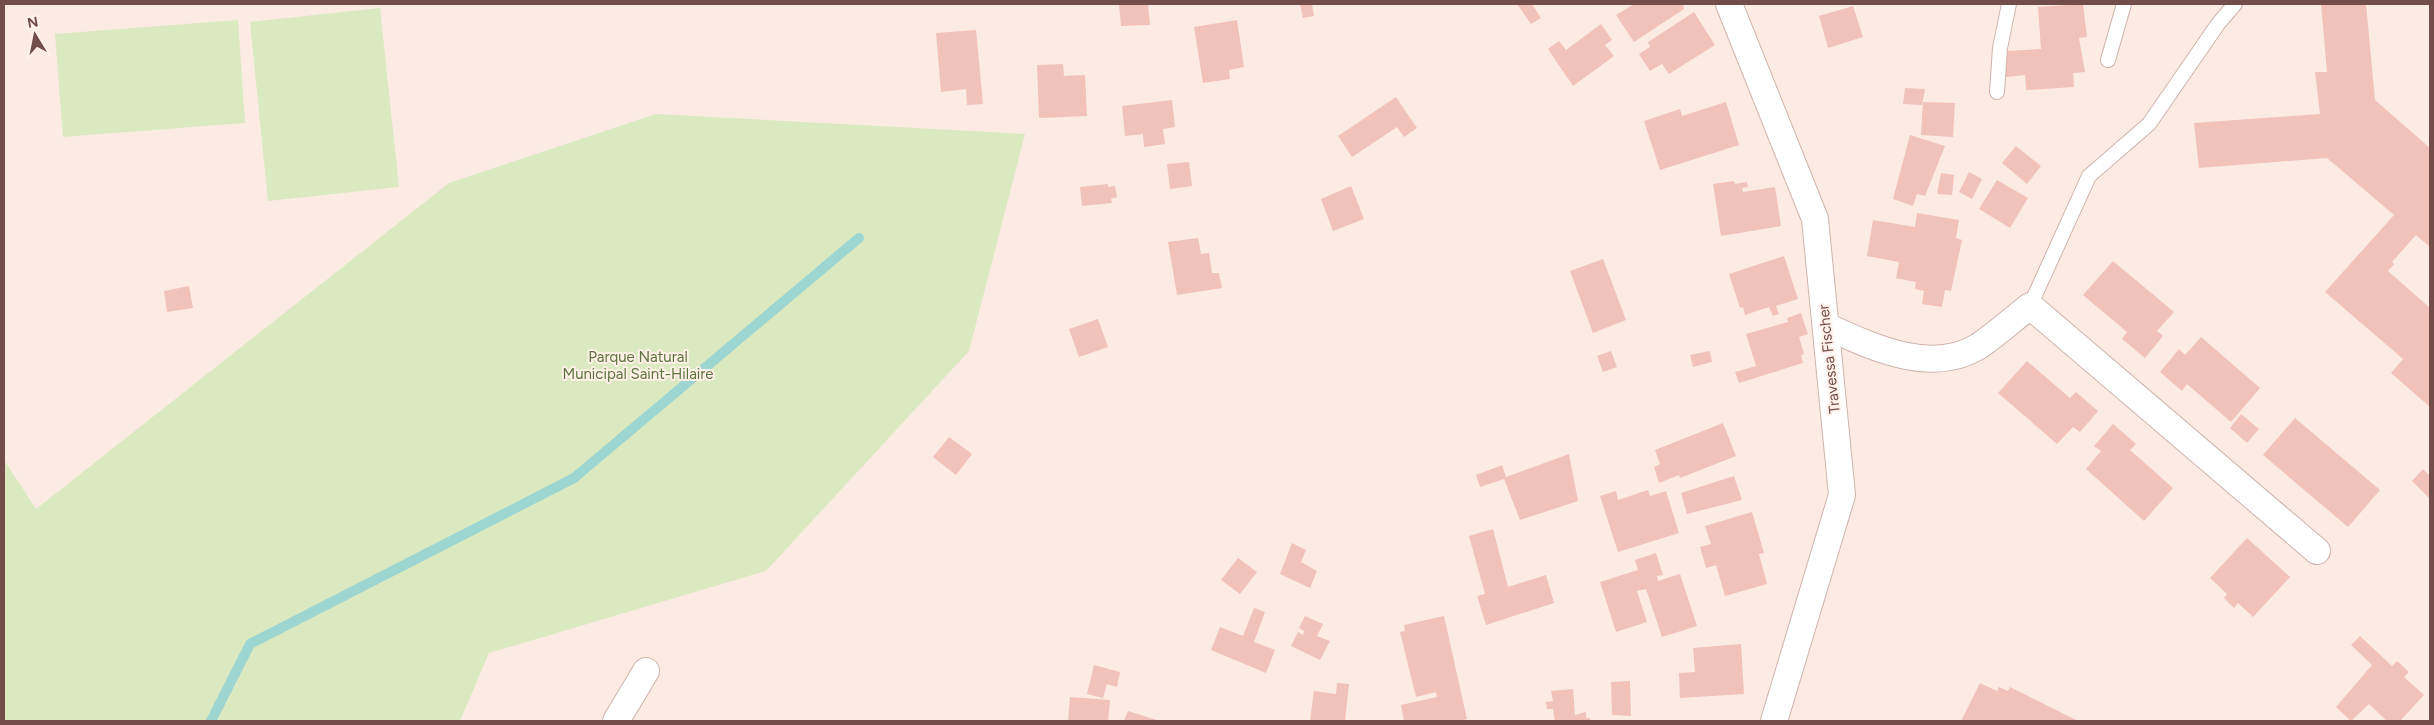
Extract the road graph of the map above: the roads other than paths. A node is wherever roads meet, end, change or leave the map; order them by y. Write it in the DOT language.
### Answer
graph roads {
  1 [pos="1729,4"];
  2 [pos="2009,4"];
  3 [pos="2124,4"];
  4 [pos="2235,4"];
  5 [pos="2108,60"];
  6 [pos="1997,92"];
  7 [pos="2030,306"];
  8 [pos="1826,326"];
  9 [pos="2317,551"];
  10 [pos="646,671"];
  11 [pos="616,721"];
  12 [pos="1774,721"];
  1 -- 8 [label="street, Travessa Fischer"];
  2 -- 6 [label="lane"];
  3 -- 5 [label="lane"];
  4 -- 7 [label="lane"];
  7 -- 8 [label="street"];
  7 -- 9 [label="street"];
  8 -- 12 [label="street, Travessa Fischer"];
  10 -- 11 [label="street"];
}
